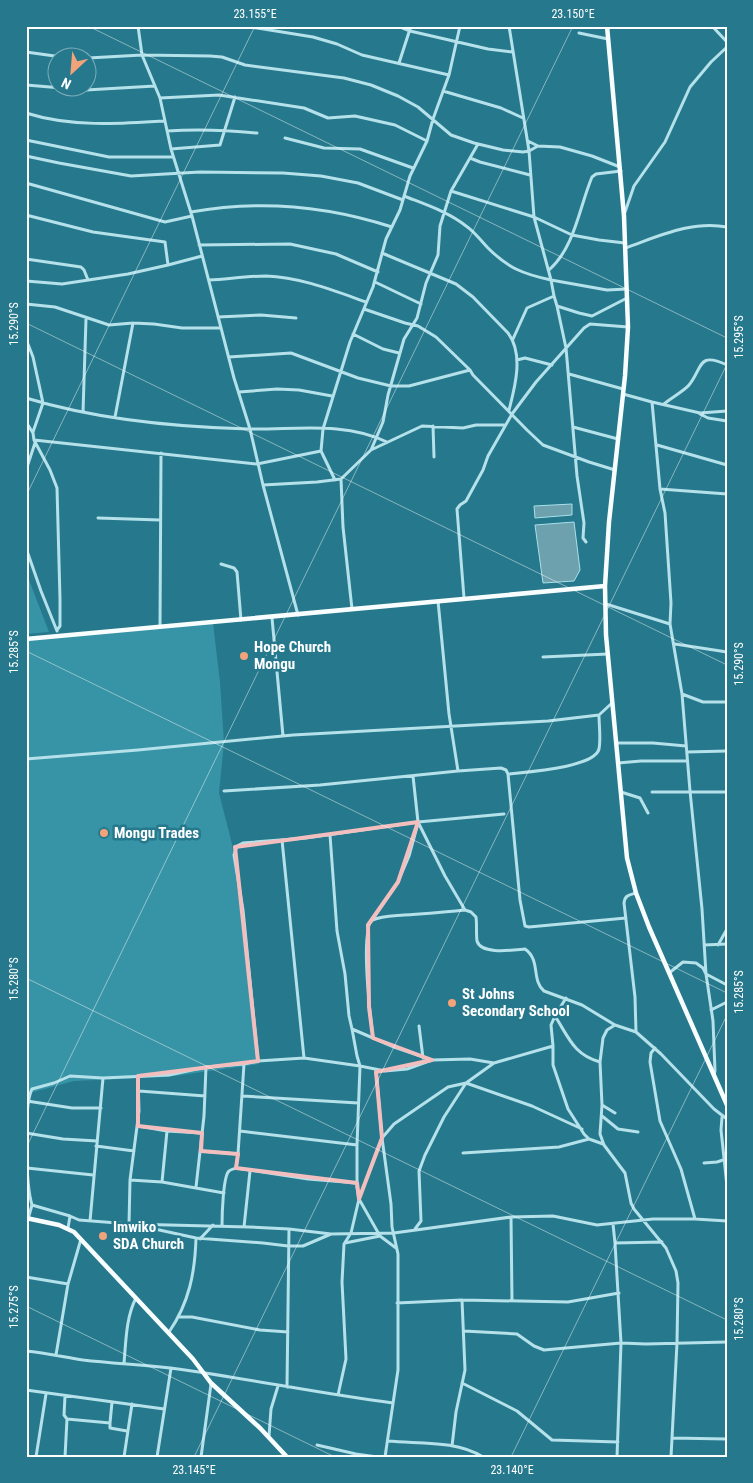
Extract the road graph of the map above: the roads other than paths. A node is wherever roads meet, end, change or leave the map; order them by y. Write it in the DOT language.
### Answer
graph roads {
  1 [pos="138,26"];
  2 [pos="244,26"];
  3 [pos="398,26"];
  4 [pos="411,26"];
  5 [pos="460,26"];
  6 [pos="509,26"];
  7 [pos="607,26"];
  8 [pos="712,26"];
  9 [pos="410,31"];
  10 [pos="579,33"];
  11 [pos="608,39"];
  12 [pos="457,41"];
  13 [pos="727,42"];
  14 [pos="727,47"];
  15 [pos="26,52"];
  16 [pos="513,52"];
  17 [pos="48,55"];
  18 [pos="142,55"];
  19 [pos="98,57"];
  20 [pos="399,63"];
  21 [pos="449,75"];
  22 [pos="26,85"];
  23 [pos="155,86"];
  24 [pos="443,91"];
  25 [pos="235,97"];
  26 [pos="160,98"];
  27 [pos="26,113"];
  28 [pos="524,118"];
  29 [pos="433,119"];
  30 [pos="164,121"];
  31 [pos="226,130"];
  32 [pos="167,131"];
  33 [pos="257,134"];
  34 [pos="285,138"];
  35 [pos="26,140"];
  36 [pos="427,141"];
  37 [pos="528,141"];
  38 [pos="478,144"];
  39 [pos="538,146"];
  40 [pos="171,150"];
  41 [pos="529,151"];
  42 [pos="26,156"];
  43 [pos="173,158"];
  44 [pos="470,158"];
  45 [pos="414,168"];
  46 [pos="620,169"];
  47 [pos="179,172"];
  48 [pos="530,175"];
  49 [pos="26,183"];
  50 [pos="451,191"];
  51 [pos="403,198"];
  52 [pos="191,214"];
  53 [pos="445,214"];
  54 [pos="26,215"];
  55 [pos="624,216"];
  56 [pos="534,218"];
  57 [pos="392,227"];
  58 [pos="727,227"];
  59 [pos="572,235"];
  60 [pos="199,245"];
  61 [pos="625,245"];
  62 [pos="382,253"];
  63 [pos="202,256"];
  64 [pos="26,259"];
  65 [pos="168,264"];
  66 [pos="549,270"];
  67 [pos="378,272"];
  68 [pos="430,274"];
  69 [pos="88,280"];
  70 [pos="209,280"];
  71 [pos="551,280"];
  72 [pos="26,281"];
  73 [pos="375,282"];
  74 [pos="627,289"];
  75 [pos="554,296"];
  76 [pos="627,298"];
  77 [pos="366,302"];
  78 [pos="26,304"];
  79 [pos="421,304"];
  80 [pos="557,306"];
  81 [pos="364,309"];
  82 [pos="592,316"];
  83 [pos="218,317"];
  84 [pos="86,318"];
  85 [pos="296,318"];
  86 [pos="133,324"];
  87 [pos="590,324"];
  88 [pos="414,325"];
  89 [pos="628,327"];
  90 [pos="220,328"];
  91 [pos="353,334"];
  92 [pos="26,339"];
  93 [pos="513,339"];
  94 [pos="566,348"];
  95 [pos="400,353"];
  96 [pos="229,356"];
  97 [pos="517,360"];
  98 [pos="552,364"];
  99 [pos="727,365"];
  100 [pos="470,370"];
  101 [pos="340,372"];
  102 [pos="569,374"];
  103 [pos="391,386"];
  104 [pos="239,392"];
  105 [pos="623,392"];
  106 [pos="332,396"];
  107 [pos="26,398"];
  108 [pos="652,402"];
  109 [pos="43,403"];
  110 [pos="664,404"];
  111 [pos="727,411"];
  112 [pos="83,412"];
  113 [pos="510,412"];
  114 [pos="700,413"];
  115 [pos="115,416"];
  116 [pos="727,421"];
  117 [pos="26,422"];
  118 [pos="433,426"];
  119 [pos="504,426"];
  120 [pos="573,426"];
  121 [pos="323,428"];
  122 [pos="250,429"];
  123 [pos="33,433"];
  124 [pos="377,437"];
  125 [pos="618,439"];
  126 [pos="34,441"];
  127 [pos="388,442"];
  128 [pos="657,445"];
  129 [pos="371,450"];
  130 [pos="321,451"];
  131 [pos="161,454"];
  132 [pos="576,456"];
  133 [pos="434,457"];
  134 [pos="257,464"];
  135 [pos="727,465"];
  136 [pos="26,470"];
  137 [pos="615,470"];
  138 [pos="341,479"];
  139 [pos="335,480"];
  140 [pos="263,485"];
  141 [pos="660,489"];
  142 [pos="727,494"];
  143 [pos="98,518"];
  144 [pos="160,520"];
  145 [pos="586,542"];
  146 [pos="26,548"];
  147 [pos="221,564"];
  148 [pos="605,586"];
  149 [pos="464,598"];
  150 [pos="438,601"];
  151 [pos="605,604"];
  152 [pos="352,609"];
  153 [pos="298,615"];
  154 [pos="272,618"];
  155 [pos="241,621"];
  156 [pos="670,624"];
  157 [pos="160,627"];
  158 [pos="57,630"];
  159 [pos="58,637"];
  160 [pos="26,640"];
  161 [pos="675,644"];
  162 [pos="727,652"];
  163 [pos="608,654"];
  164 [pos="543,657"];
  165 [pos="682,694"];
  166 [pos="613,702"];
  167 [pos="727,702"];
  168 [pos="599,714"];
  169 [pos="452,725"];
  170 [pos="283,736"];
  171 [pos="616,743"];
  172 [pos="686,746"];
  173 [pos="727,751"];
  174 [pos="687,752"];
  175 [pos="26,759"];
  176 [pos="687,761"];
  177 [pos="618,763"];
  178 [pos="458,771"];
  179 [pos="508,774"];
  180 [pos="413,776"];
  181 [pos="224,791"];
  182 [pos="690,791"];
  183 [pos="621,792"];
  184 [pos="652,792"];
  185 [pos="727,792"];
  186 [pos="648,813"];
  187 [pos="504,814"];
  188 [pos="418,822"];
  189 [pos="330,835"];
  190 [pos="282,840"];
  191 [pos="636,894"];
  192 [pos="466,910"];
  193 [pos="626,918"];
  194 [pos="372,920"];
  195 [pos="727,929"];
  196 [pos="727,944"];
  197 [pos="704,945"];
  198 [pos="718,945"];
  199 [pos="669,973"];
  200 [pos="706,974"];
  201 [pos="727,985"];
  202 [pos="566,998"];
  203 [pos="727,1002"];
  204 [pos="710,1010"];
  205 [pos="555,1016"];
  206 [pos="615,1025"];
  207 [pos="419,1026"];
  208 [pos="352,1029"];
  209 [pos="636,1032"];
  210 [pos="373,1038"];
  211 [pos="553,1046"];
  212 [pos="655,1048"];
  213 [pos="304,1058"];
  214 [pos="423,1058"];
  215 [pos="432,1060"];
  216 [pos="258,1061"];
  217 [pos="600,1062"];
  218 [pos="494,1063"];
  219 [pos="244,1064"];
  220 [pos="206,1066"];
  221 [pos="360,1066"];
  222 [pos="376,1070"];
  223 [pos="714,1075"];
  224 [pos="138,1076"];
  225 [pos="103,1078"];
  226 [pos="466,1083"];
  227 [pos="139,1091"];
  228 [pos="205,1096"];
  229 [pos="243,1096"];
  230 [pos="27,1101"];
  231 [pos="358,1103"];
  232 [pos="602,1105"];
  233 [pos="727,1105"];
  234 [pos="100,1108"];
  235 [pos="615,1113"];
  236 [pos="602,1115"];
  237 [pos="722,1116"];
  238 [pos="727,1119"];
  239 [pos="138,1126"];
  240 [pos="582,1129"];
  241 [pos="167,1130"];
  242 [pos="240,1131"];
  243 [pos="202,1132"];
  244 [pos="638,1132"];
  245 [pos="26,1133"];
  246 [pos="382,1138"];
  247 [pos="589,1139"];
  248 [pos="97,1141"];
  249 [pos="604,1144"];
  250 [pos="96,1146"];
  251 [pos="357,1146"];
  252 [pos="134,1151"];
  253 [pos="201,1151"];
  254 [pos="463,1153"];
  255 [pos="238,1154"];
  256 [pos="723,1160"];
  257 [pos="704,1163"];
  258 [pos="27,1168"];
  259 [pos="236,1168"];
  260 [pos="250,1171"];
  261 [pos="93,1175"];
  262 [pos="130,1180"];
  263 [pos="162,1182"];
  264 [pos="357,1183"];
  265 [pos="727,1186"];
  266 [pos="196,1187"];
  267 [pos="224,1193"];
  268 [pos="359,1199"];
  269 [pos="32,1205"];
  270 [pos="70,1216"];
  271 [pos="511,1217"];
  272 [pos="27,1218"];
  273 [pos="695,1219"];
  274 [pos="644,1220"];
  275 [pos="90,1221"];
  276 [pos="727,1221"];
  277 [pos="129,1224"];
  278 [pos="614,1224"];
  279 [pos="213,1225"];
  280 [pos="222,1226"];
  281 [pos="244,1227"];
  282 [pos="68,1228"];
  283 [pos="289,1229"];
  284 [pos="415,1229"];
  285 [pos="351,1233"];
  286 [pos="394,1233"];
  287 [pos="331,1234"];
  288 [pos="379,1234"];
  289 [pos="198,1238"];
  290 [pos="81,1239"];
  291 [pos="662,1242"];
  292 [pos="615,1243"];
  293 [pos="344,1244"];
  294 [pos="288,1246"];
  295 [pos="397,1248"];
  296 [pos="26,1277"];
  297 [pos="68,1284"];
  298 [pos="619,1293"];
  299 [pos="136,1297"];
  300 [pos="462,1300"];
  301 [pos="512,1302"];
  302 [pos="397,1303"];
  303 [pos="179,1317"];
  304 [pos="464,1331"];
  305 [pos="169,1332"];
  306 [pos="288,1332"];
  307 [pos="677,1342"];
  308 [pos="727,1342"];
  309 [pos="621,1343"];
  310 [pos="26,1351"];
  311 [pos="56,1355"];
  312 [pos="124,1363"];
  313 [pos="171,1368"];
  314 [pos="203,1372"];
  315 [pos="211,1383"];
  316 [pos="462,1383"];
  317 [pos="278,1386"];
  318 [pos="287,1387"];
  319 [pos="26,1390"];
  320 [pos="46,1394"];
  321 [pos="338,1395"];
  322 [pos="65,1396"];
  323 [pos="112,1402"];
  324 [pos="392,1403"];
  325 [pos="132,1404"];
  326 [pos="164,1409"];
  327 [pos="67,1419"];
  328 [pos="110,1423"];
  329 [pos="127,1431"];
  330 [pos="269,1437"];
  331 [pos="672,1438"];
  332 [pos="727,1439"];
  333 [pos="388,1441"];
  334 [pos="618,1442"];
  335 [pos="317,1445"];
  336 [pos="452,1446"];
  337 [pos="36,1457"];
  338 [pos="65,1457"];
  339 [pos="124,1457"];
  340 [pos="157,1457"];
  341 [pos="201,1457"];
  342 [pos="288,1457"];
  343 [pos="377,1457"];
  344 [pos="385,1457"];
  345 [pos="483,1457"];
  346 [pos="617,1457"];
  347 [pos="671,1457"];
  1 -- 18 [label="street"];
  2 -- 20 [label="street"];
  3 -- 9 [label="street"];
  4 -- 9 [label="street"];
  5 -- 12 [label="street"];
  6 -- 16 [label="street"];
  7 -- 11 [label="main road"];
  8 -- 13 [label="street"];
  9 -- 12 [label="street"];
  9 -- 20 [label="street"];
  10 -- 11 [label="street"];
  11 -- 46 [label="main road"];
  12 -- 16 [label="street"];
  12 -- 21 [label="street"];
  14 -- 55 [label="street"];
  15 -- 17 [label="street"];
  16 -- 28 [label="street"];
  18 -- 19 [label="street"];
  18 -- 23 [label="street"];
  18 -- 29 [label="street"];
  20 -- 21 [label="street"];
  21 -- 24 [label="street"];
  22 -- 23 [label="street"];
  23 -- 26 [label="street"];
  24 -- 28 [label="street"];
  24 -- 29 [label="street"];
  25 -- 26 [label="street"];
  25 -- 31 [label="street"];
  25 -- 36 [label="street"];
  26 -- 30 [label="street"];
  27 -- 30 [label="street"];
  28 -- 37 [label="street"];
  29 -- 36 [label="street"];
  29 -- 38 [label="street"];
  30 -- 32 [label="street"];
  31 -- 32 [label="street"];
  31 -- 33 [label="street"];
  31 -- 40 [label="street"];
  32 -- 40 [label="street"];
  34 -- 45 [label="street"];
  35 -- 43 [label="street"];
  36 -- 45 [label="street"];
  37 -- 39 [label="street"];
  37 -- 41 [label="street"];
  38 -- 41 [label="street"];
  38 -- 44 [label="street"];
  39 -- 41 [label="street"];
  39 -- 46 [label="street"];
  40 -- 43 [label="street"];
  41 -- 48 [label="street"];
  42 -- 47 [label="street"];
  43 -- 47 [label="street"];
  44 -- 48 [label="street"];
  44 -- 50 [label="street"];
  45 -- 51 [label="street"];
  46 -- 55 [label="main road"];
  46 -- 59 [label="street"];
  47 -- 51 [label="street"];
  47 -- 52 [label="street"];
  48 -- 56 [label="street"];
  49 -- 52 [label="street"];
  50 -- 53 [label="street"];
  50 -- 56 [label="street"];
  51 -- 53 [label="street"];
  51 -- 57 [label="street"];
  52 -- 57 [label="street"];
  52 -- 60 [label="street"];
  53 -- 68 [label="street"];
  53 -- 71 [label="street"];
  54 -- 65 [label="street"];
  55 -- 61 [label="main road"];
  56 -- 59 [label="street"];
  56 -- 66 [label="street"];
  57 -- 62 [label="street"];
  58 -- 61 [label="street"];
  59 -- 61 [label="street"];
  59 -- 66 [label="street"];
  60 -- 63 [label="street"];
  60 -- 67 [label="street"];
  61 -- 74 [label="main road"];
  62 -- 67 [label="street"];
  62 -- 68 [label="street"];
  63 -- 65 [label="street"];
  63 -- 70 [label="street"];
  64 -- 69 [label="street"];
  65 -- 69 [label="street"];
  66 -- 71 [label="street"];
  67 -- 73 [label="street"];
  68 -- 79 [label="street"];
  68 -- 93 [label="street"];
  69 -- 72 [label="street"];
  70 -- 77 [label="street"];
  70 -- 83 [label="street"];
  71 -- 74 [label="street"];
  71 -- 75 [label="street"];
  73 -- 77 [label="street"];
  73 -- 79 [label="street"];
  74 -- 76 [label="main road"];
  75 -- 80 [label="street"];
  75 -- 93 [label="street"];
  76 -- 82 [label="street"];
  76 -- 89 [label="main road"];
  77 -- 81 [label="street"];
  78 -- 84 [label="street"];
  79 -- 88 [label="street"];
  80 -- 82 [label="street"];
  80 -- 94 [label="street"];
  81 -- 88 [label="street"];
  81 -- 91 [label="street"];
  82 -- 87 [label="street"];
  83 -- 85 [label="street"];
  83 -- 90 [label="street"];
  84 -- 86 [label="street"];
  84 -- 112 [label="street"];
  86 -- 90 [label="street"];
  86 -- 115 [label="street"];
  87 -- 89 [label="street"];
  87 -- 94 [label="street"];
  88 -- 95 [label="street"];
  88 -- 100 [label="street"];
  89 -- 105 [label="main road"];
  90 -- 96 [label="street"];
  91 -- 95 [label="street"];
  91 -- 101 [label="street"];
  92 -- 109 [label="street"];
  93 -- 97 [label="street"];
  94 -- 98 [label="street"];
  94 -- 102 [label="street"];
  95 -- 103 [label="street"];
  96 -- 101 [label="street"];
  96 -- 104 [label="street"];
  97 -- 98 [label="street"];
  97 -- 113 [label="street"];
  98 -- 113 [label="street"];
  99 -- 110 [label="street"];
  100 -- 103 [label="street"];
  100 -- 113 [label="street"];
  101 -- 103 [label="street"];
  101 -- 106 [label="street"];
  102 -- 105 [label="street"];
  102 -- 120 [label="street"];
  103 -- 124 [label="street"];
  104 -- 106 [label="street"];
  104 -- 122 [label="street"];
  105 -- 108 [label="street"];
  105 -- 125 [label="main road"];
  106 -- 121 [label="street"];
  107 -- 109 [label="street"];
  108 -- 110 [label="street"];
  108 -- 128 [label="street"];
  109 -- 112 [label="street"];
  109 -- 123 [label="street"];
  110 -- 114 [label="street"];
  111 -- 114 [label="street"];
  112 -- 115 [label="street"];
  113 -- 119 [label="street"];
  113 -- 132 [label="street"];
  114 -- 116 [label="street"];
  115 -- 122 [label="street"];
  117 -- 123 [label="street"];
  118 -- 119 [label="street"];
  118 -- 127 [label="street"];
  118 -- 133 [label="street"];
  119 -- 149 [label="street"];
  120 -- 125 [label="street"];
  120 -- 132 [label="street"];
  121 -- 122 [label="street"];
  121 -- 124 [label="street"];
  121 -- 130 [label="street"];
  122 -- 134 [label="street"];
  123 -- 126 [label="street"];
  124 -- 127 [label="street"];
  124 -- 129 [label="street"];
  125 -- 137 [label="main road"];
  126 -- 131 [label="street"];
  126 -- 136 [label="street"];
  126 -- 158 [label="street"];
  127 -- 129 [label="street"];
  128 -- 135 [label="street"];
  128 -- 141 [label="street"];
  129 -- 138 [label="street"];
  130 -- 134 [label="street"];
  130 -- 139 [label="street"];
  131 -- 134 [label="street"];
  131 -- 144 [label="street"];
  132 -- 137 [label="street"];
  132 -- 145 [label="street"];
  134 -- 140 [label="street"];
  137 -- 148 [label="main road"];
  138 -- 139 [label="street"];
  138 -- 152 [label="street"];
  139 -- 140 [label="street"];
  140 -- 153 [label="street"];
  141 -- 142 [label="street"];
  141 -- 156 [label="street"];
  143 -- 144 [label="street"];
  144 -- 157 [label="street"];
  146 -- 158 [label="street"];
  147 -- 155 [label="street"];
  148 -- 149 [label="main road"];
  148 -- 151 [label="main road"];
  149 -- 150 [label="main road"];
  150 -- 152 [label="main road"];
  150 -- 169 [label="street"];
  151 -- 156 [label="street"];
  151 -- 163 [label="main road"];
  152 -- 153 [label="main road"];
  153 -- 154 [label="main road"];
  154 -- 155 [label="main road"];
  154 -- 170 [label="street"];
  155 -- 157 [label="main road"];
  156 -- 161 [label="street"];
  157 -- 159 [label="main road"];
  158 -- 159 [label="street"];
  159 -- 160 [label="main road"];
  161 -- 162 [label="street"];
  161 -- 165 [label="street"];
  163 -- 164 [label="street"];
  163 -- 166 [label="main road"];
  165 -- 167 [label="street"];
  165 -- 172 [label="street"];
  166 -- 168 [label="street"];
  166 -- 171 [label="main road"];
  168 -- 169 [label="street"];
  168 -- 179 [label="street"];
  169 -- 170 [label="street"];
  169 -- 178 [label="street"];
  170 -- 175 [label="street"];
  171 -- 172 [label="street"];
  171 -- 177 [label="main road"];
  172 -- 174 [label="street"];
  173 -- 174 [label="street"];
  174 -- 176 [label="street"];
  176 -- 177 [label="street"];
  176 -- 182 [label="street"];
  177 -- 183 [label="main road"];
  178 -- 179 [label="street"];
  178 -- 180 [label="street"];
  179 -- 193 [label="street"];
  180 -- 181 [label="street"];
  180 -- 188 [label="street"];
  182 -- 184 [label="street"];
  182 -- 185 [label="street"];
  182 -- 197 [label="street"];
  183 -- 186 [label="street"];
  183 -- 191 [label="main road"];
  187 -- 188 [label="street"];
  188 -- 189 [label="street"];
  188 -- 192 [label="street"];
  188 -- 194 [label="street"];
  189 -- 190 [label="street"];
  189 -- 208 [label="street"];
  190 -- 213 [label="street"];
  190 -- 216 [label="street"];
  191 -- 193 [label="street"];
  191 -- 199 [label="main road"];
  192 -- 194 [label="street"];
  192 -- 202 [label="street"];
  193 -- 209 [label="street"];
  194 -- 210 [label="street"];
  195 -- 198 [label="street"];
  196 -- 198 [label="street"];
  197 -- 198 [label="street"];
  197 -- 200 [label="street"];
  199 -- 200 [label="street"];
  199 -- 223 [label="main road"];
  200 -- 201 [label="street"];
  200 -- 204 [label="street"];
  202 -- 205 [label="street"];
  202 -- 206 [label="street"];
  203 -- 204 [label="street"];
  204 -- 223 [label="street"];
  205 -- 211 [label="street"];
  205 -- 217 [label="street"];
  206 -- 209 [label="street"];
  206 -- 217 [label="street"];
  207 -- 214 [label="street"];
  208 -- 210 [label="street"];
  208 -- 221 [label="street"];
  209 -- 212 [label="street"];
  210 -- 214 [label="street"];
  211 -- 218 [label="street"];
  211 -- 240 [label="street"];
  212 -- 237 [label="street"];
  212 -- 273 [label="street"];
  213 -- 216 [label="street"];
  213 -- 221 [label="street"];
  214 -- 215 [label="street"];
  215 -- 218 [label="street"];
  215 -- 222 [label="street"];
  216 -- 219 [label="street"];
  217 -- 232 [label="street"];
  218 -- 226 [label="street"];
  219 -- 220 [label="street"];
  219 -- 229 [label="street"];
  220 -- 224 [label="street"];
  220 -- 228 [label="street"];
  221 -- 222 [label="street"];
  221 -- 231 [label="street"];
  222 -- 246 [label="street"];
  223 -- 233 [label="main road"];
  224 -- 225 [label="street"];
  224 -- 227 [label="street"];
  225 -- 230 [label="street"];
  225 -- 234 [label="street"];
  226 -- 240 [label="street"];
  226 -- 246 [label="street"];
  226 -- 284 [label="street"];
  227 -- 228 [label="street"];
  227 -- 239 [label="street"];
  228 -- 243 [label="street"];
  229 -- 231 [label="street"];
  229 -- 242 [label="street"];
  230 -- 234 [label="street"];
  230 -- 245 [label="street"];
  231 -- 251 [label="street"];
  232 -- 235 [label="street"];
  232 -- 236 [label="street"];
  234 -- 248 [label="street"];
  236 -- 244 [label="street"];
  236 -- 249 [label="street"];
  237 -- 238 [label="street"];
  237 -- 256 [label="street"];
  239 -- 241 [label="street"];
  239 -- 252 [label="street"];
  240 -- 247 [label="street"];
  241 -- 243 [label="street"];
  241 -- 263 [label="street"];
  242 -- 251 [label="street"];
  242 -- 255 [label="street"];
  243 -- 253 [label="street"];
  245 -- 248 [label="street"];
  245 -- 258 [label="street"];
  246 -- 268 [label="street"];
  246 -- 286 [label="street"];
  247 -- 249 [label="street"];
  247 -- 254 [label="street"];
  248 -- 250 [label="street"];
  249 -- 274 [label="street"];
  250 -- 252 [label="street"];
  250 -- 261 [label="street"];
  251 -- 264 [label="street"];
  252 -- 262 [label="street"];
  253 -- 255 [label="street"];
  253 -- 266 [label="street"];
  255 -- 259 [label="street"];
  256 -- 257 [label="street"];
  256 -- 265 [label="street"];
  258 -- 261 [label="street"];
  258 -- 269 [label="street"];
  259 -- 260 [label="street"];
  259 -- 267 [label="street"];
  260 -- 264 [label="street"];
  260 -- 281 [label="street"];
  261 -- 275 [label="street"];
  262 -- 263 [label="street"];
  262 -- 277 [label="street"];
  263 -- 266 [label="street"];
  264 -- 268 [label="street"];
  266 -- 267 [label="street"];
  267 -- 280 [label="street"];
  268 -- 285 [label="street"];
  268 -- 288 [label="street"];
  269 -- 270 [label="street"];
  269 -- 272 [label="street"];
  270 -- 275 [label="street"];
  270 -- 282 [label="street"];
  271 -- 278 [label="street"];
  271 -- 284 [label="street"];
  271 -- 301 [label="street"];
  272 -- 282 [label="main road"];
  273 -- 274 [label="street"];
  273 -- 276 [label="street"];
  274 -- 278 [label="street"];
  274 -- 291 [label="street"];
  275 -- 277 [label="street"];
  277 -- 279 [label="street"];
  277 -- 289 [label="street"];
  278 -- 292 [label="street"];
  279 -- 280 [label="street"];
  279 -- 289 [label="street"];
  280 -- 281 [label="street"];
  281 -- 283 [label="street"];
  282 -- 290 [label="main road"];
  283 -- 287 [label="street"];
  283 -- 294 [label="street"];
  284 -- 286 [label="street"];
  285 -- 287 [label="street"];
  285 -- 288 [label="street"];
  285 -- 293 [label="street"];
  286 -- 288 [label="street"];
  286 -- 295 [label="street"];
  287 -- 294 [label="street"];
  288 -- 293 [label="street"];
  288 -- 295 [label="street"];
  289 -- 294 [label="street"];
  289 -- 303 [label="street"];
  290 -- 297 [label="street"];
  290 -- 299 [label="main road"];
  291 -- 292 [label="street"];
  291 -- 307 [label="street"];
  292 -- 298 [label="street"];
  293 -- 321 [label="street"];
  294 -- 306 [label="street"];
  295 -- 302 [label="street"];
  296 -- 297 [label="street"];
  297 -- 311 [label="street"];
  298 -- 301 [label="street"];
  298 -- 309 [label="street"];
  299 -- 305 [label="main road"];
  299 -- 312 [label="street"];
  300 -- 301 [label="street"];
  300 -- 302 [label="street"];
  300 -- 304 [label="street"];
  302 -- 324 [label="street"];
  303 -- 305 [label="street"];
  303 -- 306 [label="street"];
  304 -- 309 [label="street"];
  304 -- 316 [label="street"];
  305 -- 314 [label="main road"];
  306 -- 318 [label="street"];
  307 -- 308 [label="street"];
  307 -- 309 [label="street"];
  307 -- 331 [label="street"];
  309 -- 334 [label="street"];
  310 -- 311 [label="street"];
  311 -- 312 [label="street"];
  312 -- 313 [label="street"];
  313 -- 314 [label="street"];
  313 -- 326 [label="street"];
  314 -- 315 [label="main road"];
  314 -- 317 [label="street"];
  315 -- 330 [label="main road"];
  315 -- 341 [label="street"];
  316 -- 334 [label="street"];
  316 -- 336 [label="street"];
  317 -- 318 [label="street"];
  317 -- 330 [label="street"];
  318 -- 321 [label="street"];
  319 -- 320 [label="street"];
  320 -- 322 [label="street"];
  320 -- 337 [label="street"];
  321 -- 324 [label="street"];
  322 -- 323 [label="street"];
  322 -- 327 [label="street"];
  323 -- 325 [label="street"];
  323 -- 328 [label="street"];
  324 -- 333 [label="street"];
  325 -- 326 [label="street"];
  325 -- 329 [label="street"];
  326 -- 340 [label="street"];
  327 -- 328 [label="street"];
  327 -- 338 [label="street"];
  328 -- 329 [label="street"];
  329 -- 339 [label="street"];
  330 -- 342 [label="main road"];
  331 -- 332 [label="street"];
  331 -- 347 [label="street"];
  333 -- 336 [label="street"];
  333 -- 344 [label="street"];
  334 -- 346 [label="street"];
  335 -- 343 [label="street"];
  336 -- 345 [label="street"];
}
